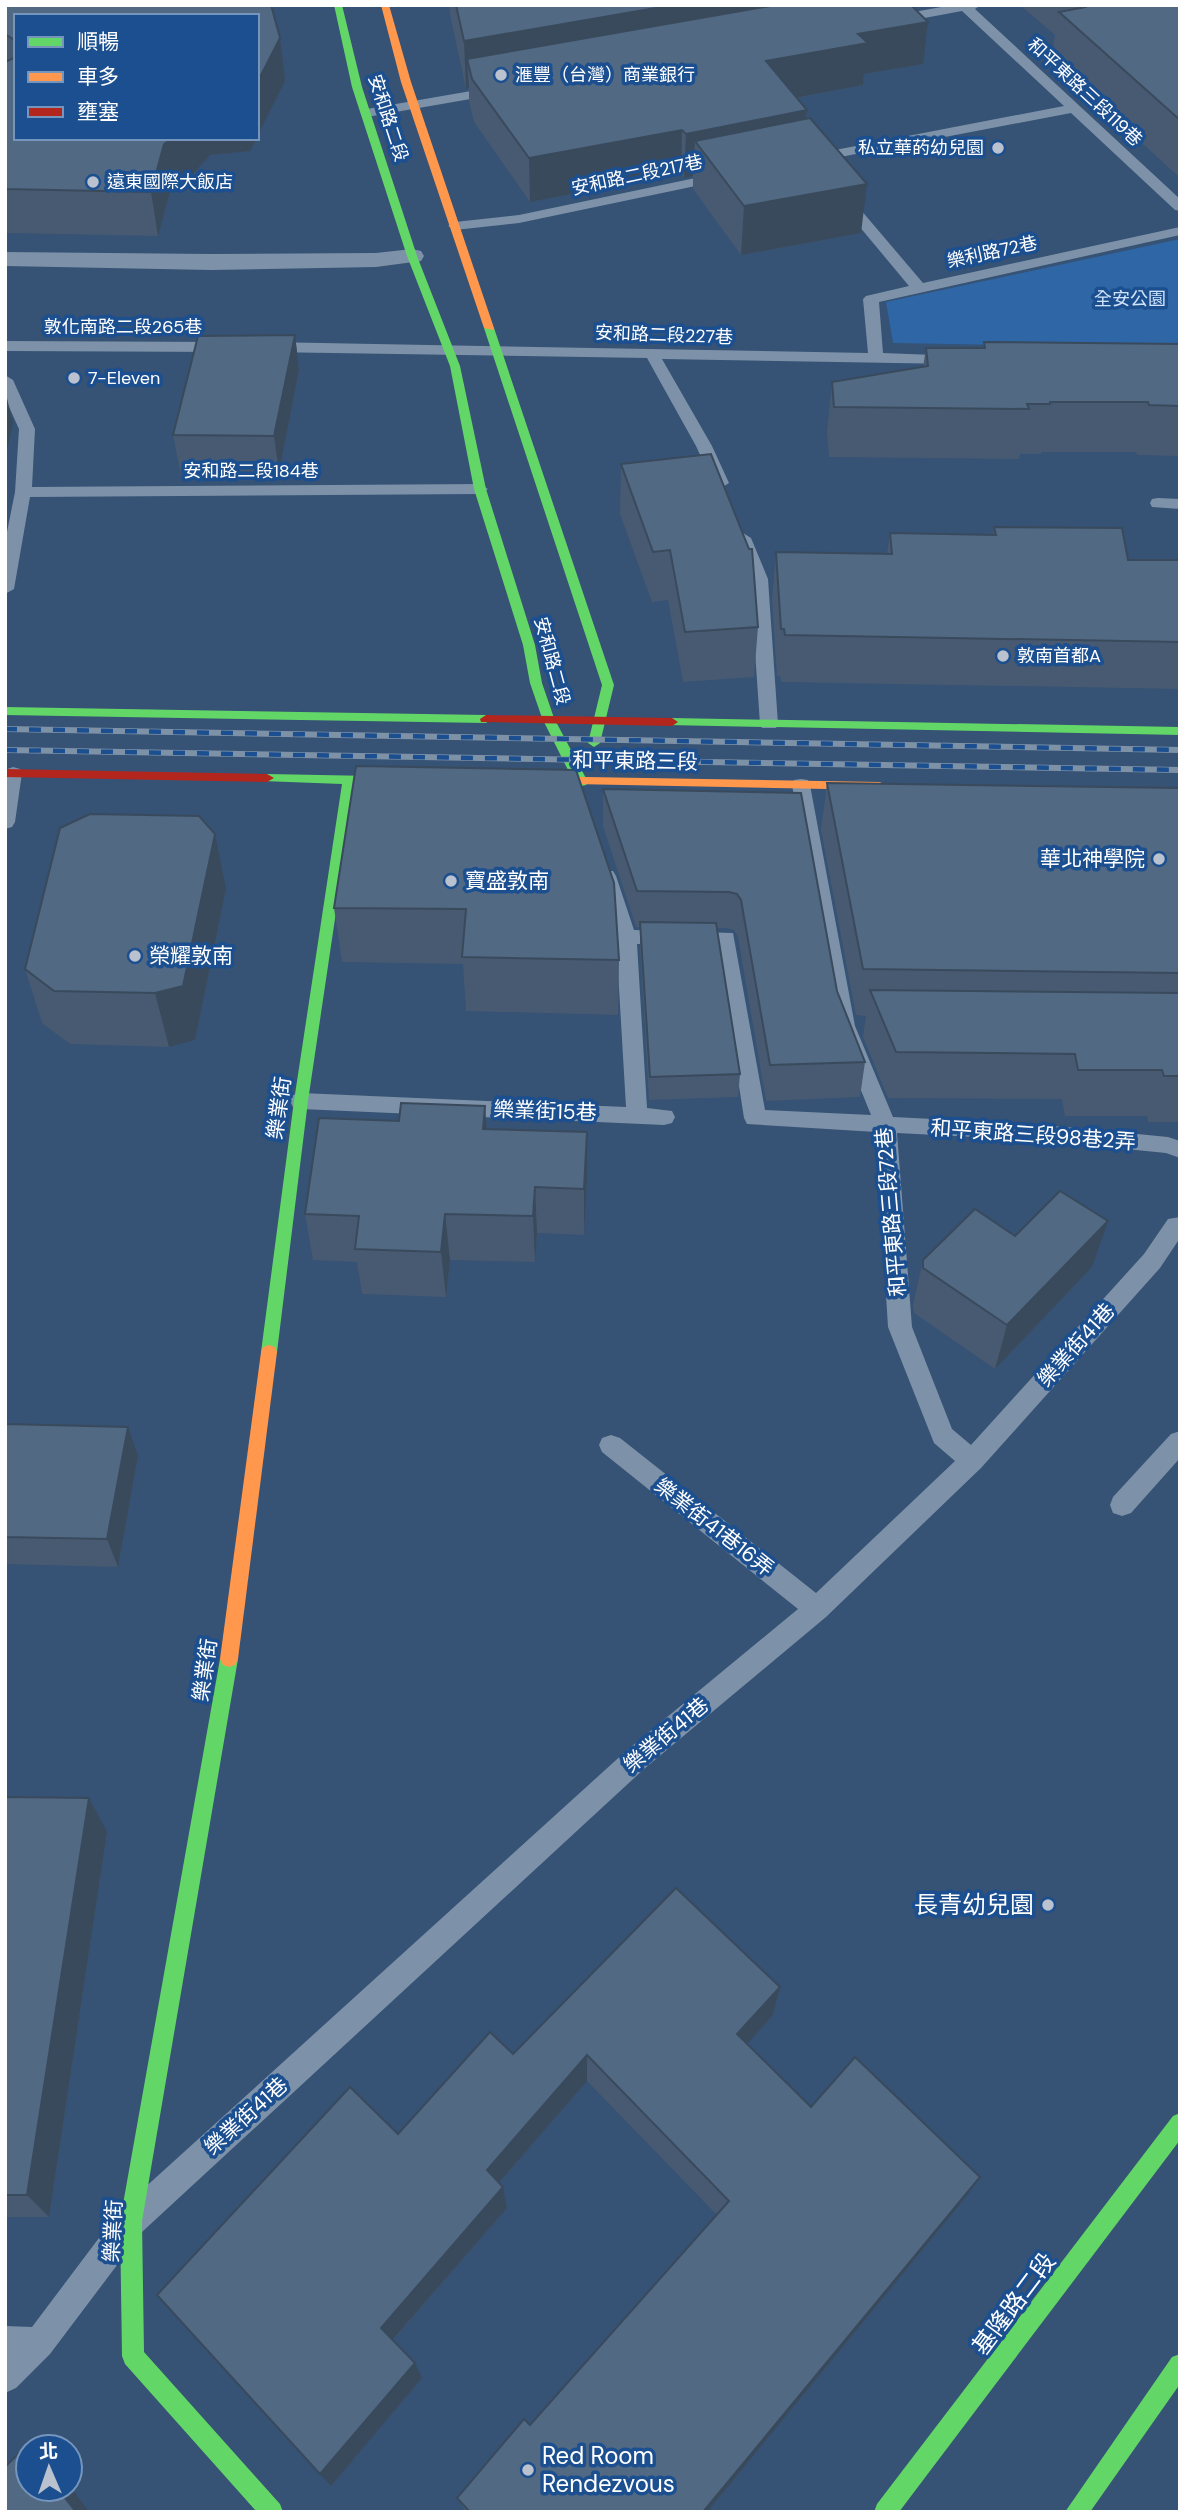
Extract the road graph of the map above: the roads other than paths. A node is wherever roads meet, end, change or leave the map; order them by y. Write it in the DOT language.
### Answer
graph roads {
  1 [pos="338,5"];
  2 [pos="385,5"];
  3 [pos="968,6"];
  4 [pos="884,22"];
  5 [pos="519,87"];
  6 [pos="414,105"];
  7 [pos="1074,108"];
  8 [pos="367,113"];
  9 [pos="808,163"];
  10 [pos="744,172"];
  11 [pos="835,188"];
  12 [pos="1180,207"];
  13 [pos="454,226"];
  14 [pos="1180,231"];
  15 [pos="412,256"];
  16 [pos="5,259"];
  17 [pos="918,288"];
  18 [pos="5,346"];
  19 [pos="450,349"];
  20 [pos="496,351"];
  21 [pos="653,356"];
  22 [pos="876,359"];
  23 [pos="973,359"];
  24 [pos="5,380"];
  25 [pos="480,489"];
  26 [pos="23,492"];
  27 [pos="1158,503"];
  28 [pos="1180,504"];
  29 [pos="5,589"];
  30 [pos="5,711"];
  31 [pos="548,718"];
  32 [pos="601,720"];
  33 [pos="769,724"];
  34 [pos="1180,731"];
  35 [pos="9,773"];
  36 [pos="349,780"];
  37 [pos="390,780"];
  38 [pos="512,780"];
  39 [pos="582,782"];
  40 [pos="801,785"];
  41 [pos="897,787"];
  42 [pos="584,807"];
  43 [pos="5,822"];
  44 [pos="601,859"];
  45 [pos="626,937"];
  46 [pos="845,1026"];
  47 [pos="873,1026"];
  48 [pos="300,1101"];
  49 [pos="638,1115"];
  50 [pos="664,1117"];
  51 [pos="886,1125"];
  52 [pos="1180,1150"];
  53 [pos="1178,1226"];
  54 [pos="1180,1441"];
  55 [pos="611,1445"];
  56 [pos="972,1461"];
  57 [pos="1122,1505"];
  58 [pos="817,1609"];
  59 [pos="1180,2123"];
  60 [pos="131,2221"];
  61 [pos="5,2342"];
  62 [pos="39,2343"];
  63 [pos="1180,2365"];
  64 [pos="5,2377"];
  65 [pos="272,2512"];
  66 [pos="885,2512"];
  67 [pos="1076,2512"];
  1 -- 8 [label="street, 安和路二段"];
  2 -- 6 [label="street, 安和路二段"];
  3 -- 4 [label="lane"];
  3 -- 7 [label="lane, 和平東路三段119巷"];
  5 -- 6 [label="lane"];
  6 -- 8 [label="lane"];
  6 -- 13 [label="street, 安和路二段"];
  7 -- 9 [label="lane"];
  7 -- 12 [label="lane, 和平東路三段119巷"];
  8 -- 15 [label="street, 安和路二段"];
  10 -- 13 [label="lane, 安和路二段217巷"];
  11 -- 17 [label="lane"];
  13 -- 20 [label="street, 安和路二段"];
  14 -- 17 [label="lane, 樂利路72巷"];
  15 -- 16 [label="street"];
  15 -- 19 [label="street, 安和路二段"];
  17 -- 22 [label="lane, 樂利路72巷"];
  18 -- 19 [label="lane, 敦化南路二段265巷"];
  19 -- 20 [label="lane, 安和路二段227巷"];
  19 -- 25 [label="street, 安和路二段"];
  20 -- 21 [label="lane, 安和路二段227巷"];
  20 -- 32 [label="street, 安和路二段"];
  21 -- 22 [label="lane, 安和路二段227巷"];
  21 -- 33 [label="lane"];
  22 -- 23 [label="lane, 安和路二段227巷"];
  24 -- 26 [label="lane"];
  25 -- 26 [label="lane, 安和路二段184巷"];
  25 -- 31 [label="street, 安和路二段"];
  26 -- 29 [label="lane"];
  27 -- 28 [label="lane"];
  30 -- 31 [label="street, 和平東路三段"];
  31 -- 32 [label="street, 和平東路三段"];
  31 -- 39 [label="street, 安和路二段"];
  32 -- 33 [label="street, 和平東路三段"];
  32 -- 39 [label="street, 安和路二段"];
  33 -- 34 [label="street, 和平東路三段"];
  35 -- 36 [label="street"];
  35 -- 43 [label="lane"];
  36 -- 37 [label="street"];
  36 -- 48 [label="street, 樂業街"];
  38 -- 39 [label="street, 和平東路三段"];
  39 -- 40 [label="street, 和平東路三段"];
  39 -- 42 [label="lane"];
  40 -- 41 [label="street, 和平東路三段"];
  40 -- 46 [label="lane, 和平東路三段72巷"];
  44 -- 45 [label="lane"];
  45 -- 49 [label="lane"];
  45 -- 51 [label="lane, 和平東路三段98巷2弄"];
  46 -- 47 [label="lane"];
  46 -- 51 [label="lane, 和平東路三段72巷"];
  48 -- 49 [label="lane, 樂業街15巷"];
  48 -- 60 [label="street, 樂業街"];
  49 -- 50 [label="lane, 樂業街15巷"];
  51 -- 52 [label="lane, 和平東路三段98巷2弄"];
  51 -- 56 [label="lane, 和平東路三段72巷"];
  53 -- 56 [label="lane, 樂業街41巷"];
  54 -- 57 [label="lane"];
  55 -- 58 [label="lane, 樂業街41巷16弄"];
  56 -- 58 [label="lane, 樂業街41巷"];
  58 -- 60 [label="lane, 樂業街41巷"];
  59 -- 66 [label="street, 基隆路二段"];
  60 -- 62 [label="lane, 樂業街41巷"];
  60 -- 65 [label="street, 樂業街"];
  61 -- 62 [label="lane"];
  62 -- 64 [label="lane, 樂業街41巷"];
  63 -- 67 [label="street"];
}
